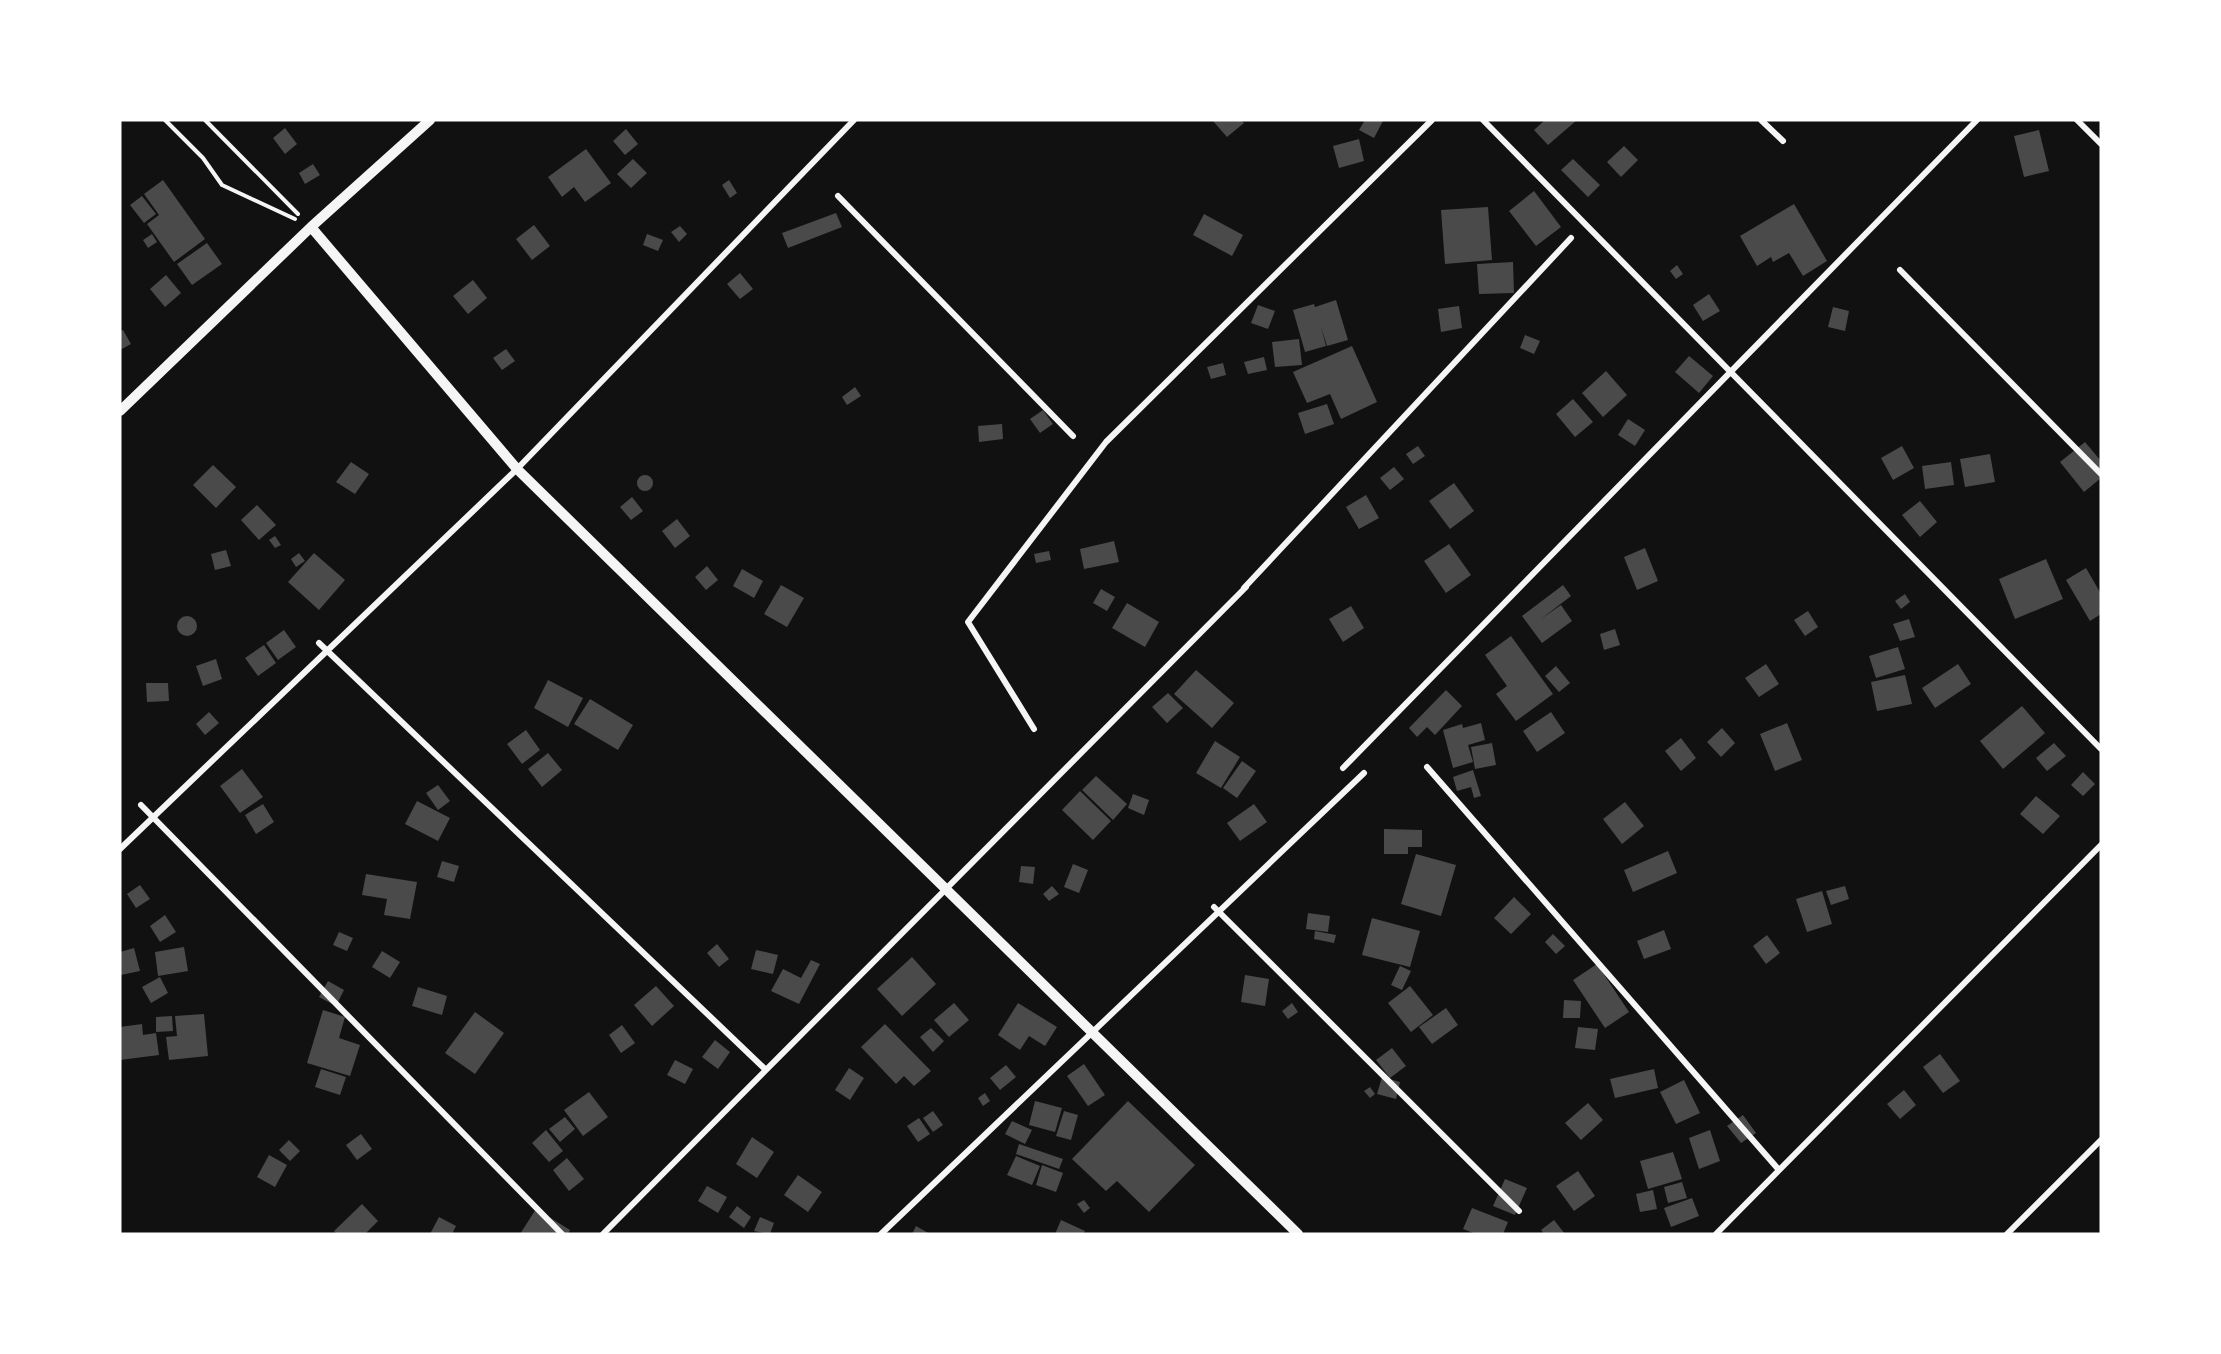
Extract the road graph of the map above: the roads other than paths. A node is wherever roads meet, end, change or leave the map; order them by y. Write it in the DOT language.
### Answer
graph roads {
  1 [pos="430,120"];
  2 [pos="854,120"];
  3 [pos="1432,120"];
  4 [pos="1483,120"];
  5 [pos="1761,120"];
  6 [pos="1977,120"];
  7 [pos="2077,120"];
  8 [pos="1783,141"];
  9 [pos="2101,144"];
  10 [pos="838,196"];
  11 [pos="312,227"];
  12 [pos="1571,238"];
  13 [pos="1900,270"];
  14 [pos="120,411"];
  15 [pos="1073,436"];
  16 [pos="517,469"];
  17 [pos="2101,474"];
  18 [pos="1246,587"];
  19 [pos="1226,607"];
  20 [pos="319,643"];
  21 [pos="1034,729"];
  22 [pos="2101,749"];
  23 [pos="1427,767"];
  24 [pos="1343,768"];
  25 [pos="1364,773"];
  26 [pos="141,805"];
  27 [pos="2101,845"];
  28 [pos="120,849"];
  29 [pos="1214,907"];
  30 [pos="766,1070"];
  31 [pos="2101,1140"];
  32 [pos="1779,1170"];
  33 [pos="1519,1210"];
  34 [pos="562,1234"];
  35 [pos="603,1234"];
  36 [pos="881,1234"];
  37 [pos="1298,1234"];
  38 [pos="1716,1234"];
  39 [pos="2007,1234"];
  1 -- 11 [label="street"];
  2 -- 16 [label="street"];
  3 -- 21 [label="street"];
  4 -- 22 [label="street"];
  5 -- 8 [label="street"];
  6 -- 24 [label="street"];
  7 -- 9 [label="street"];
  10 -- 15 [label="street"];
  11 -- 14 [label="street"];
  11 -- 16 [label="street"];
  12 -- 19 [label="street"];
  13 -- 17 [label="street"];
  16 -- 28 [label="street"];
  16 -- 37 [label="street"];
  18 -- 19 [label="street"];
  19 -- 30 [label="street"];
  20 -- 30 [label="street"];
  23 -- 32 [label="street"];
  25 -- 36 [label="street"];
  26 -- 34 [label="street"];
  27 -- 32 [label="street"];
  29 -- 33 [label="street"];
  30 -- 35 [label="street"];
  31 -- 39 [label="street"];
  32 -- 38 [label="street"];
}
